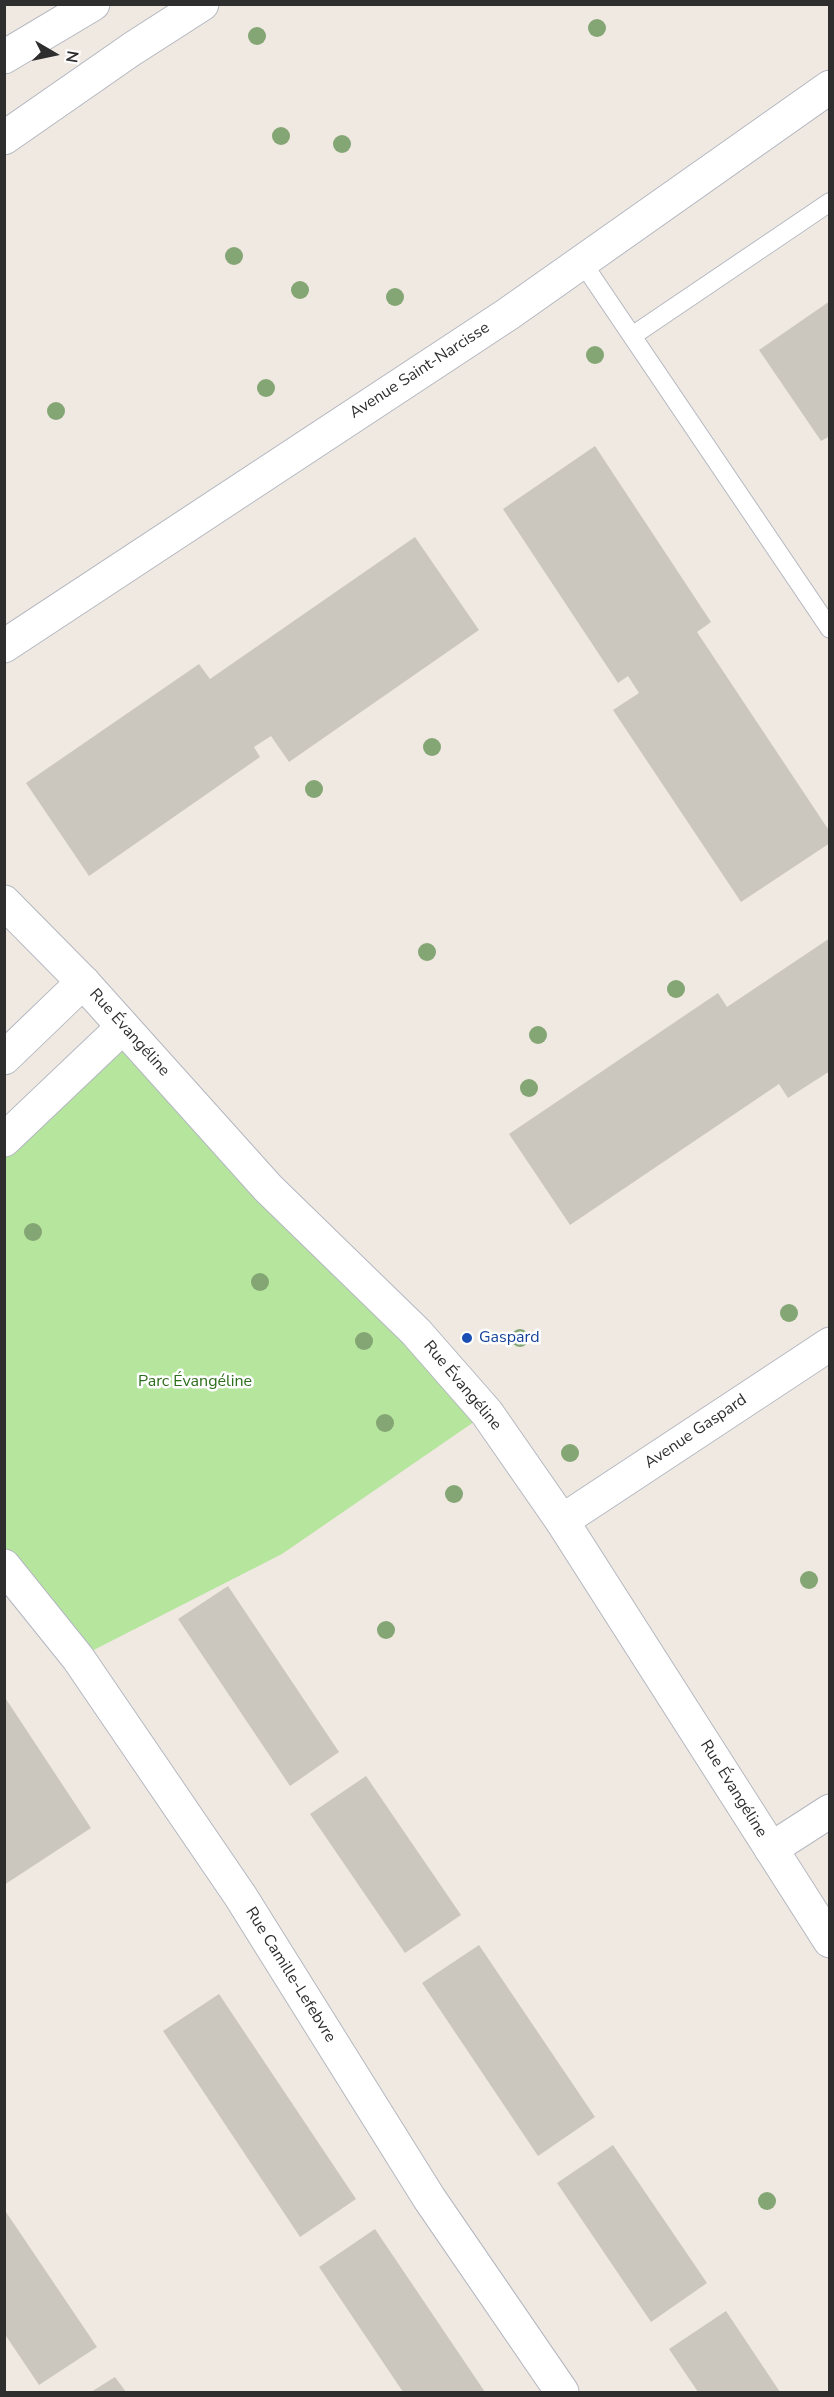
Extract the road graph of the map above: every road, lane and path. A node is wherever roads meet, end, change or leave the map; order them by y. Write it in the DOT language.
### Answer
graph roads {
  1 [pos="93,4"];
  2 [pos="202,4"];
  3 [pos="4,57"];
  4 [pos="830,87"];
  5 [pos="4,138"];
  6 [pos="830,202"];
  7 [pos="582,262"];
  8 [pos="632,336"];
  9 [pos="830,629"];
  10 [pos="4,646"];
  11 [pos="4,902"];
  12 [pos="83,982"];
  13 [pos="123,1027"];
  14 [pos="4,1058"];
  15 [pos="4,1140"];
  16 [pos="830,1344"];
  17 [pos="562,1521"];
  18 [pos="9,1578"];
  19 [pos="830,1811"];
  20 [pos="771,1849"];
  21 [pos="830,1941"];
  22 [pos="562,2392"];
  1 -- 3 [label="street"];
  2 -- 5 [label="street"];
  4 -- 7 [label="street, Avenue Saint-Narcisse"];
  6 -- 8 [label="lane"];
  7 -- 8 [label="lane"];
  7 -- 10 [label="street, Avenue Saint-Narcisse"];
  8 -- 9 [label="lane"];
  11 -- 12 [label="street, Rue Évangéline"];
  12 -- 13 [label="street, Rue Évangéline"];
  12 -- 14 [label="street"];
  13 -- 15 [label="street"];
  13 -- 17 [label="street, Rue Évangéline"];
  16 -- 17 [label="street, Avenue Gaspard"];
  17 -- 20 [label="street, Rue Évangéline"];
  18 -- 22 [label="street, Rue Camille-Lefebvre"];
  19 -- 20 [label="street"];
  20 -- 21 [label="street, Rue Évangéline"];
}
